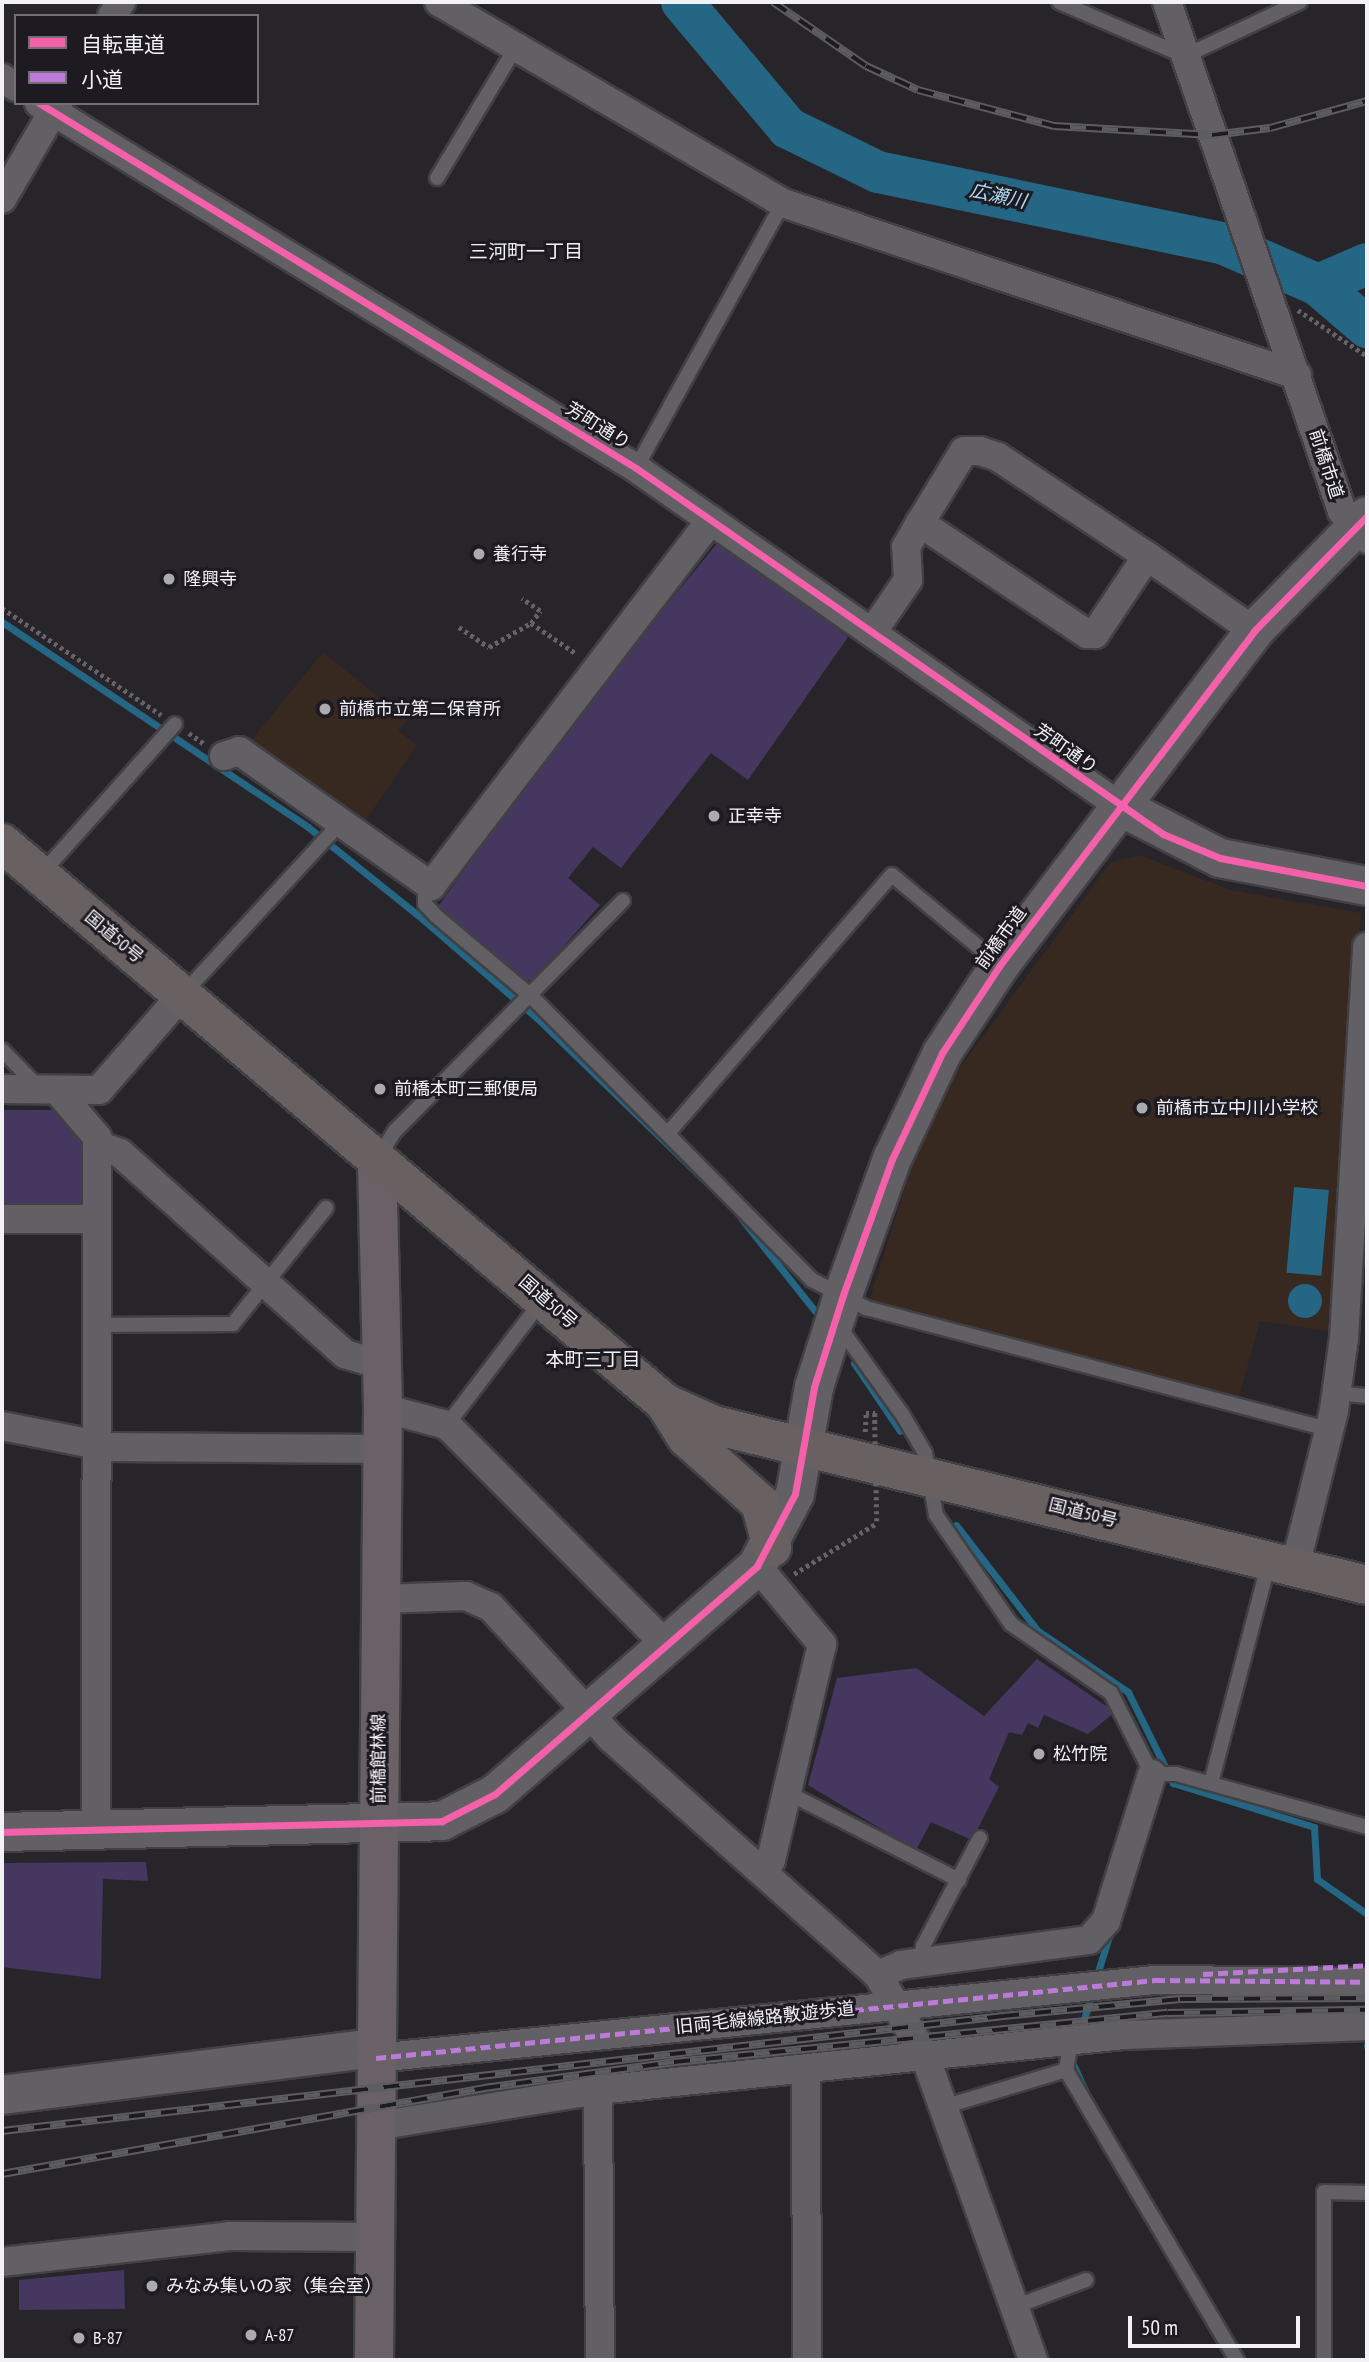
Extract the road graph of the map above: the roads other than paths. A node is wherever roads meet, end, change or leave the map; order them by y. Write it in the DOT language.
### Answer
graph roads {
  1 [pos="439,2"];
  2 [pos="1059,2"];
  3 [pos="1167,2"];
  4 [pos="1298,2"];
  5 [pos="516,47"];
  6 [pos="1185,56"];
  7 [pos="50,106"];
  8 [pos="438,178"];
  9 [pos="2,200"];
  10 [pos="783,203"];
  11 [pos="1297,375"];
  12 [pos="636,468"];
  13 [pos="711,520"];
  14 [pos="920,523"];
  15 [pos="1364,527"];
  16 [pos="1147,556"];
  17 [pos="873,631"];
  18 [pos="1254,631"];
  19 [pos="175,724"];
  20 [pos="224,756"];
  21 [pos="1121,807"];
  22 [pos="342,820"];
  23 [pos="2,843"];
  24 [pos="40,875"];
  25 [pos="425,886"];
  26 [pos="1367,886"];
  27 [pos="623,901"];
  28 [pos="1367,947"];
  29 [pos="1000,965"];
  30 [pos="183,995"];
  31 [pos="531,996"];
  32 [pos="2,1050"];
  33 [pos="1364,1050"];
  34 [pos="2,1089"];
  35 [pos="48,1089"];
  36 [pos="669,1132"];
  37 [pos="97,1145"];
  38 [pos="377,1158"];
  39 [pos="326,1208"];
  40 [pos="2,1219"];
  41 [pos="95,1219"];
  42 [pos="264,1282"];
  43 [pos="1358,1282"];
  44 [pos="544,1298"];
  45 [pos="839,1308"];
  46 [pos="96,1325"];
  47 [pos="382,1365"];
  48 [pos="1337,1393"];
  49 [pos="1367,1396"];
  50 [pos="665,1403"];
  51 [pos="383,1408"];
  52 [pos="447,1425"];
  53 [pos="2,1426"];
  54 [pos="1328,1429"];
  55 [pos="95,1443"];
  56 [pos="808,1446"];
  57 [pos="383,1449"];
  58 [pos="931,1475"];
  59 [pos="1282,1563"];
  60 [pos="769,1567"];
  61 [pos="1367,1585"];
  62 [pos="380,1599"];
  63 [pos="666,1644"];
  64 [pos="588,1713"];
  65 [pos="1152,1774"];
  66 [pos="1211,1783"];
  67 [pos="788,1793"];
  68 [pos="379,1826"];
  69 [pos="1367,1827"];
  70 [pos="2,1832"];
  71 [pos="96,1832"];
  72 [pos="980,1838"];
  73 [pos="763,1873"];
  74 [pos="959,1880"];
  75 [pos="921,1962"];
  76 [pos="1367,1965"];
  77 [pos="878,1975"];
  78 [pos="1154,1980"];
  79 [pos="1367,1982"];
  80 [pos="898,2005"];
  81 [pos="1367,2026"];
  82 [pos="1071,2041"];
  83 [pos="376,2053"];
  84 [pos="925,2056"];
  85 [pos="806,2068"];
  86 [pos="1066,2070"];
  87 [pos="598,2090"];
  88 [pos="2,2095"];
  89 [pos="943,2107"];
  90 [pos="376,2126"];
  91 [pos="1367,2193"];
  92 [pos="375,2237"];
  93 [pos="2,2262"];
  94 [pos="1086,2280"];
  95 [pos="1014,2307"];
  96 [pos="374,2360"];
  97 [pos="600,2360"];
  98 [pos="807,2360"];
  99 [pos="1033,2360"];
  100 [pos="1237,2360"];
  101 [pos="1324,2360"];
  1 -- 5 [label="street"];
  2 -- 6 [label="lane"];
  3 -- 6 [label="street, 前橋市道"];
  4 -- 6 [label="lane"];
  5 -- 8 [label="lane"];
  5 -- 10 [label="street"];
  6 -- 11 [label="street, 前橋市道"];
  7 -- 9 [label="street"];
  7 -- 12 [label="street, 芳町通り"];
  10 -- 11 [label="street"];
  10 -- 12 [label="lane"];
  11 -- 15 [label="street, 前橋市道"];
  12 -- 13 [label="street, 芳町通り"];
  13 -- 17 [label="street, 芳町通り"];
  13 -- 25 [label="street"];
  14 -- 16 [label="street"];
  14 -- 16 [label="street"];
  14 -- 17 [label="street"];
  15 -- 18 [label="street, 前橋市道"];
  16 -- 18 [label="street"];
  17 -- 21 [label="street, 芳町通り"];
  18 -- 21 [label="street, 前橋市道"];
  19 -- 24 [label="lane"];
  20 -- 22 [label="street"];
  21 -- 26 [label="street"];
  21 -- 29 [label="street, 前橋市道"];
  22 -- 25 [label="street"];
  22 -- 30 [label="lane"];
  23 -- 24 [label="highway, 国道50号"];
  24 -- 30 [label="highway, 国道50号"];
  25 -- 31 [label="lane"];
  27 -- 31 [label="lane"];
  28 -- 33 [label="street"];
  29 -- 36 [label="lane"];
  29 -- 45 [label="street, 前橋市道"];
  30 -- 35 [label="street"];
  30 -- 38 [label="highway, 国道50号"];
  31 -- 36 [label="lane"];
  31 -- 38 [label="lane"];
  32 -- 35 [label="lane"];
  33 -- 43 [label="street"];
  34 -- 35 [label="street"];
  35 -- 37 [label="street"];
  36 -- 45 [label="lane"];
  37 -- 41 [label="street"];
  37 -- 42 [label="street"];
  38 -- 44 [label="highway, 国道50号"];
  38 -- 47 [label="main road, 前橋館林線"];
  39 -- 42 [label="lane"];
  40 -- 41 [label="street"];
  41 -- 46 [label="street"];
  42 -- 46 [label="lane"];
  42 -- 47 [label="street"];
  43 -- 48 [label="street"];
  44 -- 50 [label="highway, 国道50号"];
  44 -- 52 [label="lane"];
  45 -- 54 [label="lane"];
  45 -- 56 [label="street, 前橋市道"];
  45 -- 58 [label="lane"];
  46 -- 55 [label="street"];
  47 -- 51 [label="main road, 前橋館林線"];
  48 -- 49 [label="lane"];
  48 -- 54 [label="street"];
  50 -- 56 [label="highway, 国道50号"];
  50 -- 60 [label="highway"];
  51 -- 52 [label="street"];
  51 -- 57 [label="main road, 前橋館林線"];
  52 -- 63 [label="street"];
  53 -- 55 [label="street"];
  54 -- 59 [label="street"];
  55 -- 57 [label="street"];
  55 -- 71 [label="street"];
  56 -- 58 [label="highway, 国道50号"];
  56 -- 60 [label="street, 前橋市道"];
  57 -- 62 [label="main road, 前橋館林線"];
  58 -- 59 [label="highway, 国道50号"];
  58 -- 65 [label="lane"];
  59 -- 61 [label="highway, 国道50号"];
  59 -- 66 [label="lane"];
  60 -- 63 [label="street"];
  60 -- 67 [label="street"];
  62 -- 64 [label="street"];
  62 -- 68 [label="main road, 前橋館林線"];
  63 -- 64 [label="street"];
  64 -- 68 [label="street"];
  64 -- 73 [label="street"];
  65 -- 66 [label="lane"];
  65 -- 75 [label="street"];
  66 -- 69 [label="lane"];
  67 -- 73 [label="street"];
  67 -- 74 [label="lane"];
  68 -- 71 [label="street"];
  68 -- 83 [label="main road, 前橋館林線"];
  70 -- 71 [label="street"];
  72 -- 74 [label="lane"];
  73 -- 77 [label="street"];
  74 -- 75 [label="lane"];
  75 -- 77 [label="street"];
  76 -- 78 [label="street, 旧両毛線線路敷遊歩道"];
  77 -- 80 [label="street"];
  78 -- 79 [label="street, 旧両毛線線路敷遊歩道"];
  78 -- 80 [label="street, 旧両毛線線路敷遊歩道"];
  80 -- 83 [label="street, 旧両毛線線路敷遊歩道"];
  80 -- 84 [label="street"];
  81 -- 82 [label="street"];
  82 -- 84 [label="street"];
  82 -- 86 [label="lane"];
  83 -- 88 [label="street"];
  83 -- 90 [label="main road, 前橋館林線"];
  84 -- 85 [label="street"];
  84 -- 89 [label="street"];
  85 -- 87 [label="street"];
  85 -- 98 [label="street"];
  86 -- 89 [label="lane"];
  86 -- 100 [label="lane"];
  87 -- 90 [label="street"];
  87 -- 97 [label="street"];
  89 -- 95 [label="street"];
  90 -- 92 [label="main road, 前橋館林線"];
  91 -- 101 [label="lane"];
  92 -- 93 [label="street"];
  92 -- 96 [label="main road, 前橋館林線"];
  94 -- 95 [label="lane"];
  95 -- 99 [label="street"];
}
